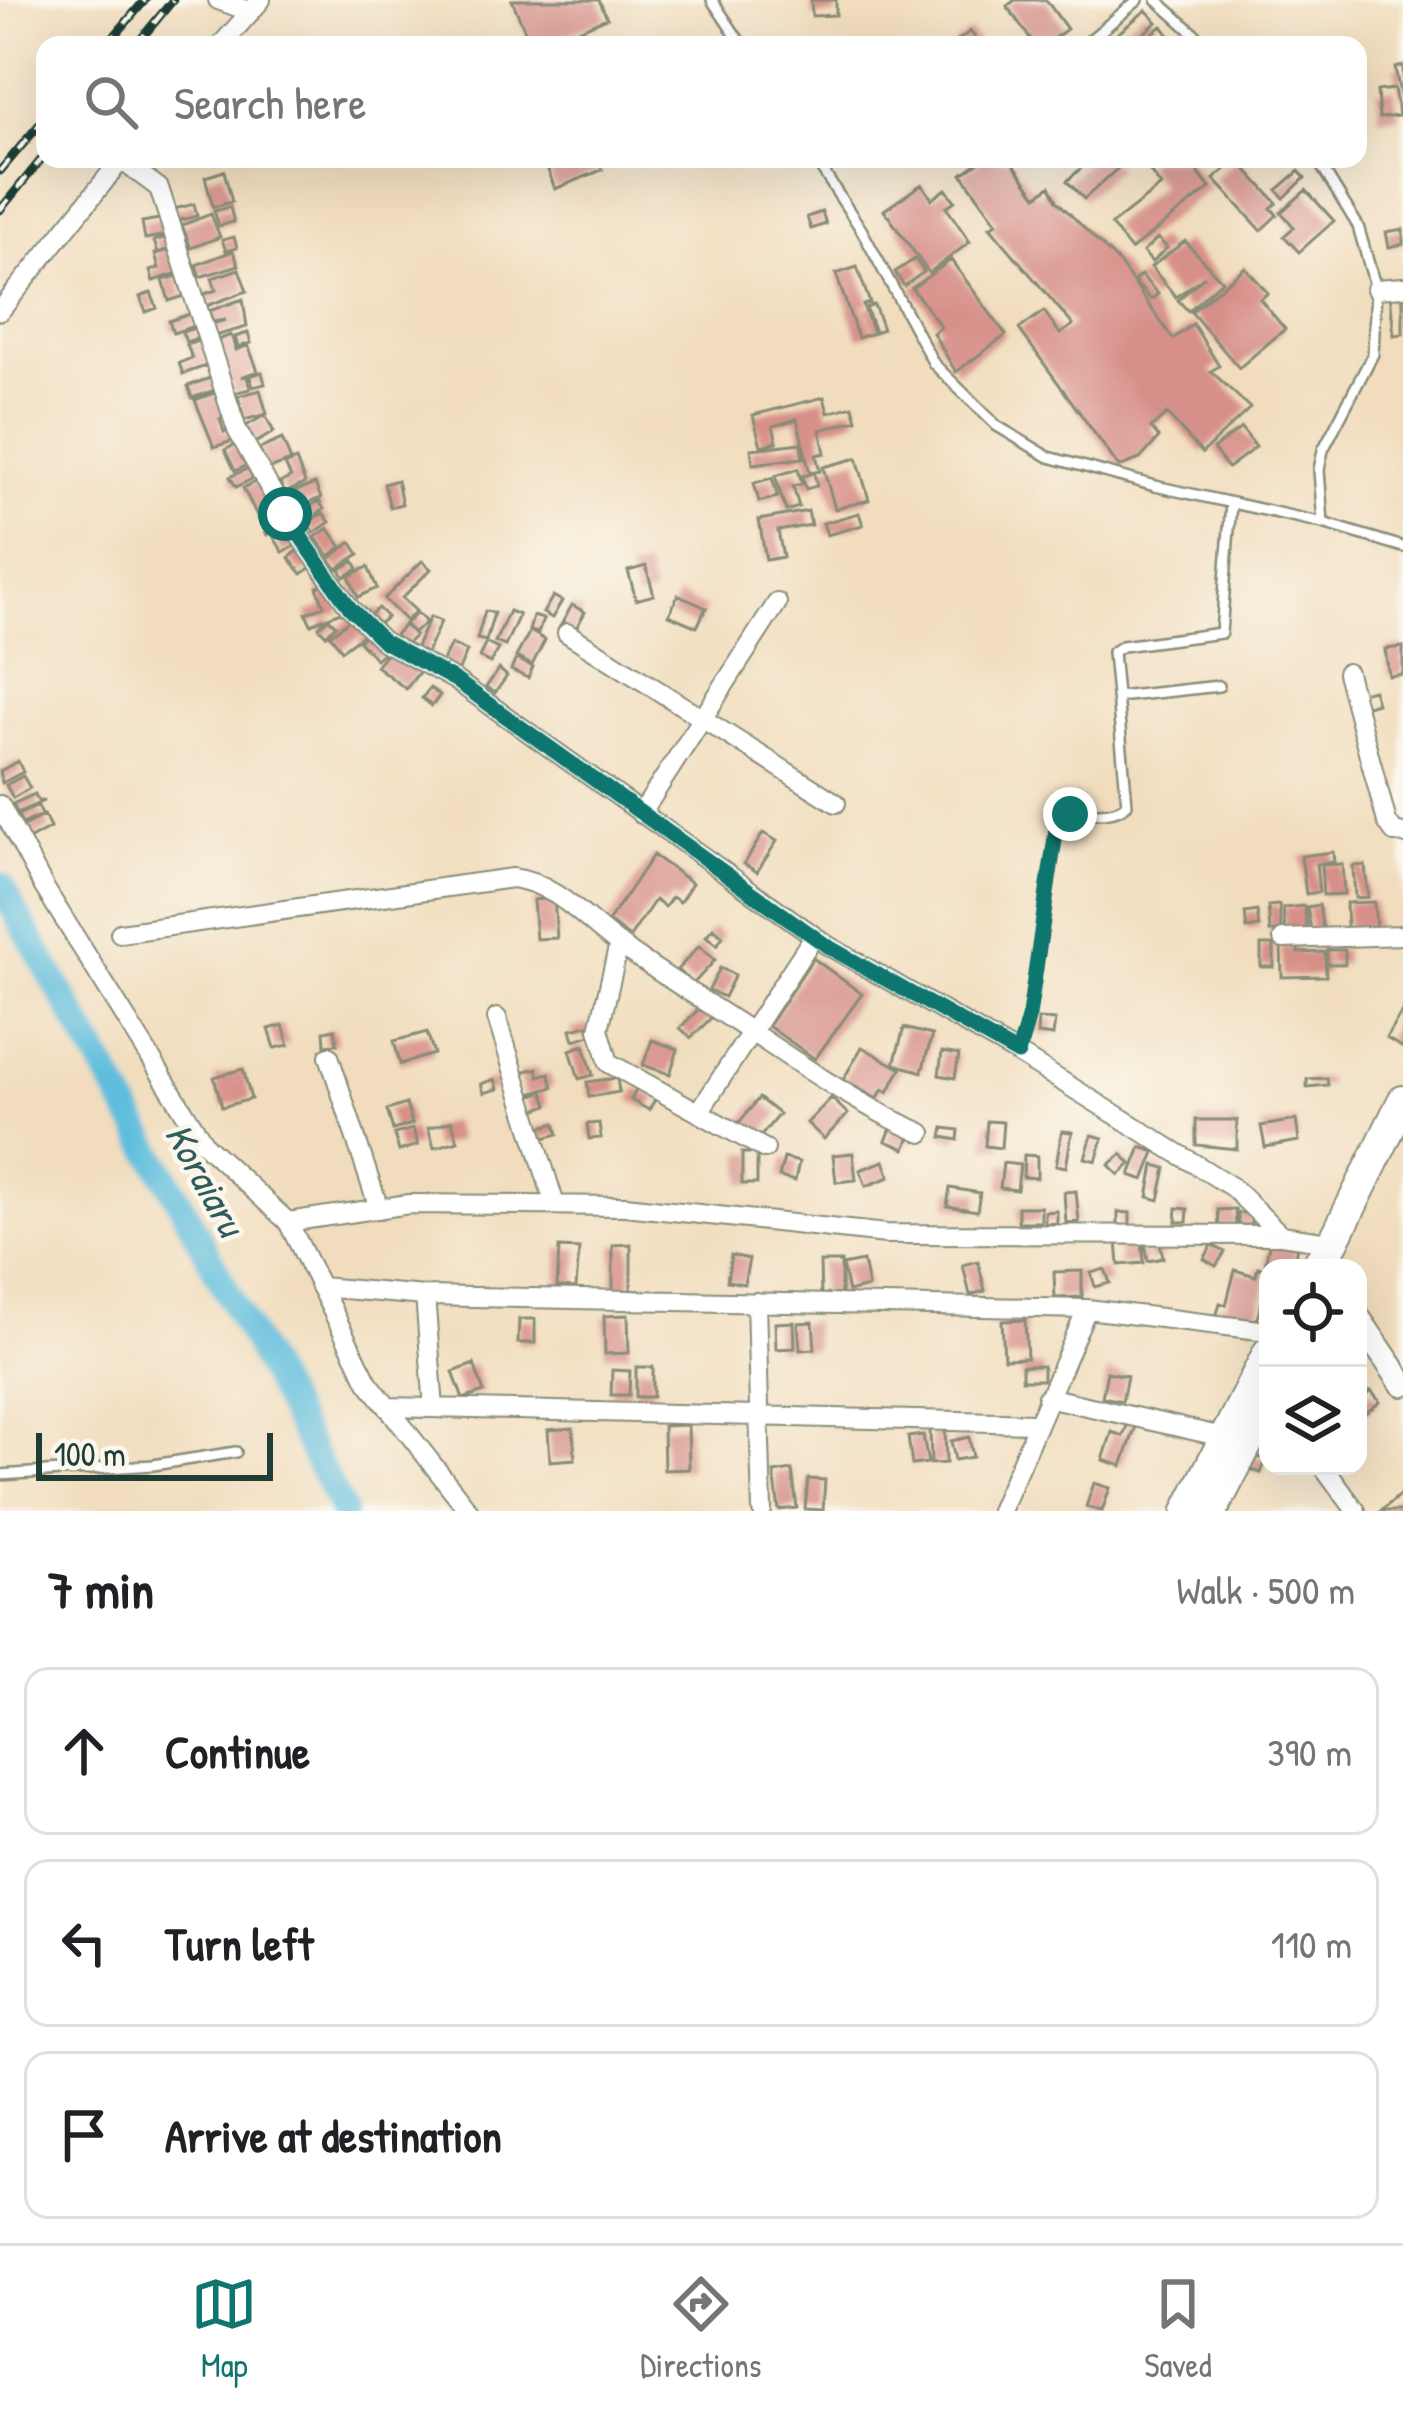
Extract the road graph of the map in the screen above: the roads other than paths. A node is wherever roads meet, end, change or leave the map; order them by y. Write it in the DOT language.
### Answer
graph roads {
  1 [pos="218,0"];
  2 [pos="712,0"];
  3 [pos="1138,0"];
  4 [pos="1157,0"];
  5 [pos="256,6"];
  6 [pos="229,36"];
  7 [pos="736,36"];
  8 [pos="1095,36"];
  9 [pos="1198,36"];
  10 [pos="115,168"];
  11 [pos="132,168"];
  12 [pos="821,168"];
  13 [pos="1323,168"];
  14 [pos="1403,287"];
  15 [pos="1376,289"];
  16 [pos="0,311"];
  17 [pos="1231,503"];
  18 [pos="1323,523"];
  19 [pos="1403,547"];
  20 [pos="778,603"];
  21 [pos="567,633"];
  22 [pos="1346,673"];
  23 [pos="1219,686"];
  24 [pos="1118,697"];
  25 [pos="703,719"];
  26 [pos="836,802"];
  27 [pos="0,805"];
  28 [pos="641,814"];
  29 [pos="1403,835"];
  30 [pos="120,933"];
  31 [pos="1403,935"];
  32 [pos="814,936"];
  33 [pos="1283,939"];
  34 [pos="619,944"];
  35 [pos="497,1018"];
  36 [pos="750,1031"];
  37 [pos="1018,1054"];
  38 [pos="329,1057"];
  39 [pos="1403,1101"];
  40 [pos="699,1112"];
  41 [pos="922,1133"];
  42 [pos="1403,1139"];
  43 [pos="764,1149"];
  44 [pos="555,1205"];
  45 [pos="379,1209"];
  46 [pos="288,1222"];
  47 [pos="1281,1234"];
  48 [pos="1336,1258"];
  49 [pos="320,1287"];
  50 [pos="424,1295"];
  51 [pos="756,1302"];
  52 [pos="1087,1309"];
  53 [pos="1259,1330"];
  54 [pos="1367,1331"];
  55 [pos="1403,1384"];
  56 [pos="1259,1391"];
  57 [pos="1047,1397"];
  58 [pos="1259,1397"];
  59 [pos="388,1407"];
  60 [pos="434,1408"];
  61 [pos="759,1417"];
  62 [pos="1036,1423"];
  63 [pos="1227,1438"];
  64 [pos="236,1452"];
  65 [pos="0,1475"];
  66 [pos="1330,1475"];
  67 [pos="469,1511"];
  68 [pos="762,1511"];
  69 [pos="1000,1511"];
  70 [pos="1188,1511"];
  71 [pos="1212,1511"];
  72 [pos="1356,1511"];
  1 -- 5 [label="street"];
  2 -- 7 [label="lane"];
  3 -- 8 [label="lane"];
  4 -- 9 [label="lane"];
  5 -- 6 [label="street"];
  10 -- 16 [label="street"];
  11 -- 28 [label="street"];
  12 -- 17 [label="lane"];
  13 -- 15 [label="lane"];
  14 -- 15 [label="street"];
  15 -- 18 [label="lane"];
  17 -- 18 [label="lane"];
  17 -- 24 [label="lane"];
  18 -- 19 [label="lane"];
  20 -- 25 [label="street"];
  21 -- 25 [label="street"];
  22 -- 29 [label="street"];
  23 -- 24 [label="lane"];
  24 -- 37 [label="lane"];
  25 -- 26 [label="street"];
  25 -- 28 [label="street"];
  27 -- 46 [label="street"];
  28 -- 32 [label="street"];
  30 -- 34 [label="street"];
  31 -- 33 [label="street"];
  32 -- 36 [label="street"];
  32 -- 37 [label="street"];
  34 -- 36 [label="street"];
  34 -- 40 [label="street"];
  35 -- 44 [label="street"];
  36 -- 40 [label="street"];
  36 -- 41 [label="street"];
  37 -- 47 [label="street"];
  38 -- 45 [label="street"];
  39 -- 48 [label="main road"];
  40 -- 43 [label="street"];
  42 -- 48 [label="main road"];
  44 -- 45 [label="street"];
  44 -- 47 [label="street"];
  45 -- 46 [label="street"];
  46 -- 49 [label="street"];
  47 -- 48 [label="street"];
  49 -- 50 [label="street"];
  49 -- 59 [label="street"];
  50 -- 51 [label="street"];
  50 -- 60 [label="street"];
  51 -- 52 [label="street"];
  51 -- 61 [label="street"];
  52 -- 53 [label="street"];
  52 -- 57 [label="street"];
  54 -- 55 [label="street"];
  56 -- 63 [label="main road"];
  57 -- 62 [label="street"];
  57 -- 63 [label="street"];
  58 -- 71 [label="main road"];
  59 -- 60 [label="street"];
  59 -- 67 [label="street"];
  60 -- 61 [label="street"];
  61 -- 62 [label="street"];
  61 -- 68 [label="street"];
  62 -- 69 [label="street"];
  63 -- 70 [label="main road"];
  64 -- 65 [label="lane"];
  66 -- 72 [label="street"];
}
